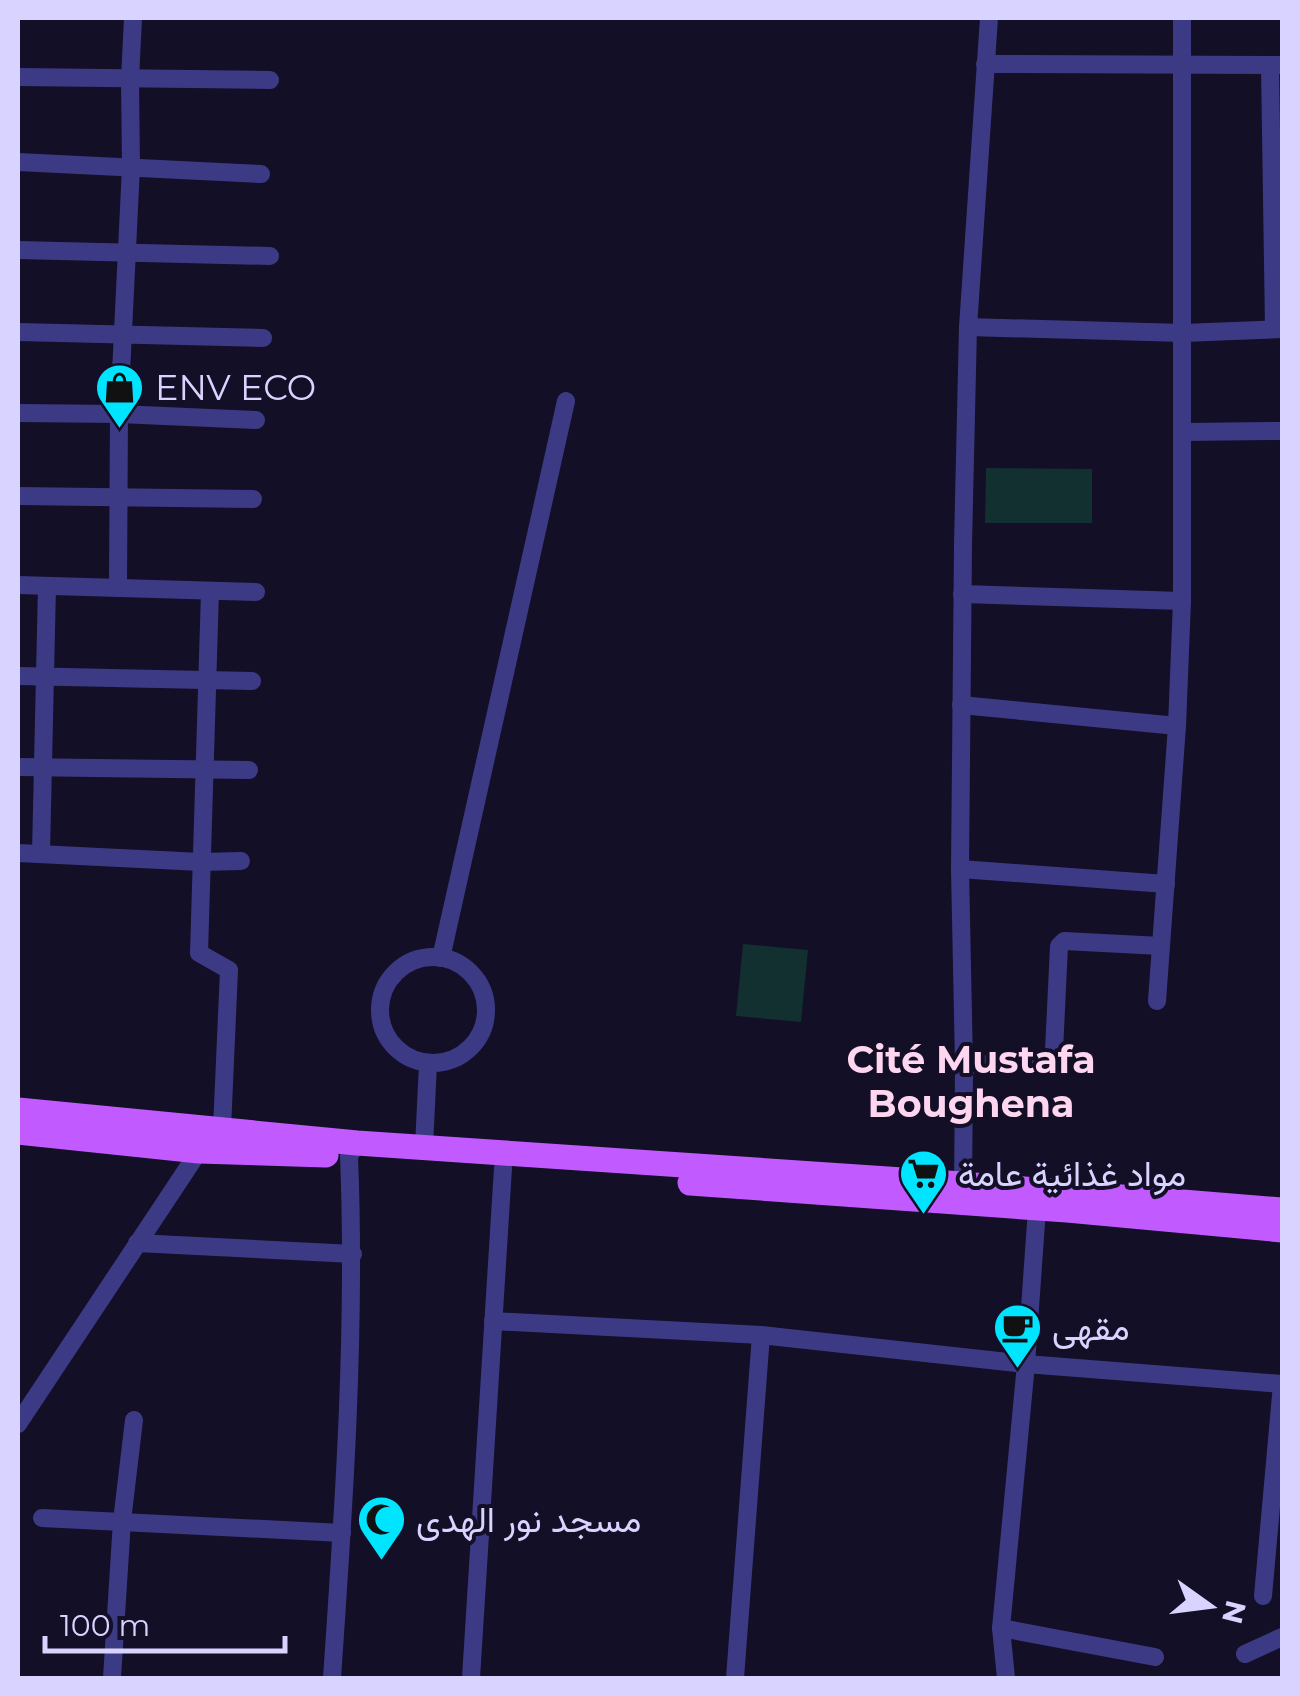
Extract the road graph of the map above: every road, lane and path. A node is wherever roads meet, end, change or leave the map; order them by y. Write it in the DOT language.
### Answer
graph roads {
  1 [pos="133,18"];
  2 [pos="989,18"];
  3 [pos="1182,18"];
  4 [pos="986,64"];
  5 [pos="1182,64"];
  6 [pos="1276,65"];
  7 [pos="18,77"];
  8 [pos="130,79"];
  9 [pos="270,80"];
  10 [pos="18,162"];
  11 [pos="130,166"];
  12 [pos="261,174"];
  13 [pos="18,250"];
  14 [pos="126,251"];
  15 [pos="270,256"];
  16 [pos="968,326"];
  17 [pos="1278,329"];
  18 [pos="18,332"];
  19 [pos="122,333"];
  20 [pos="1183,334"];
  21 [pos="262,338"];
  22 [pos="566,401"];
  23 [pos="18,413"];
  24 [pos="120,414"];
  25 [pos="256,420"];
  26 [pos="1282,431"];
  27 [pos="1182,432"];
  28 [pos="18,496"];
  29 [pos="119,498"];
  30 [pos="253,499"];
  31 [pos="18,585"];
  32 [pos="47,586"];
  33 [pos="118,588"];
  34 [pos="210,592"];
  35 [pos="256,592"];
  36 [pos="962,594"];
  37 [pos="1182,601"];
  38 [pos="18,676"];
  39 [pos="45,676"];
  40 [pos="208,680"];
  41 [pos="252,681"];
  42 [pos="961,705"];
  43 [pos="1177,726"];
  44 [pos="18,767"];
  45 [pos="44,768"];
  46 [pos="249,770"];
  47 [pos="206,771"];
  48 [pos="18,852"];
  49 [pos="41,853"];
  50 [pos="241,861"];
  51 [pos="201,862"];
  52 [pos="960,869"];
  53 [pos="1166,884"];
  54 [pos="1162,946"];
  55 [pos="441,958"];
  56 [pos="1157,1001"];
  57 [pos="428,1064"];
  58 [pos="964,1065"];
  59 [pos="18,1110"];
  60 [pos="222,1129"];
  61 [pos="18,1132"];
  62 [pos="424,1146"];
  63 [pos="353,1149"];
  64 [pos="199,1151"];
  65 [pos="502,1168"];
  66 [pos="963,1194"];
  67 [pos="1037,1209"];
  68 [pos="1282,1210"];
  69 [pos="1282,1230"];
  70 [pos="138,1243"];
  71 [pos="353,1254"];
  72 [pos="492,1321"];
  73 [pos="762,1335"];
  74 [pos="1026,1364"];
  75 [pos="1282,1384"];
  76 [pos="134,1420"];
  77 [pos="18,1424"];
  78 [pos="42,1518"];
  79 [pos="122,1521"];
  80 [pos="342,1533"];
  81 [pos="1263,1596"];
  82 [pos="1001,1628"];
  83 [pos="1282,1637"];
  84 [pos="1245,1654"];
  85 [pos="1156,1657"];
  86 [pos="112,1678"];
  87 [pos="332,1678"];
  88 [pos="471,1678"];
  89 [pos="735,1678"];
  90 [pos="1006,1678"];
  1 -- 8 [label="street"];
  2 -- 4 [label="street"];
  3 -- 5 [label="street"];
  4 -- 5 [label="street"];
  4 -- 16 [label="street"];
  5 -- 6 [label="street"];
  5 -- 20 [label="street"];
  6 -- 17 [label="street"];
  7 -- 8 [label="street"];
  8 -- 9 [label="street"];
  8 -- 11 [label="street"];
  10 -- 11 [label="street"];
  11 -- 12 [label="street"];
  11 -- 14 [label="street"];
  13 -- 14 [label="street"];
  14 -- 15 [label="street"];
  14 -- 19 [label="street"];
  16 -- 20 [label="street"];
  16 -- 36 [label="street"];
  17 -- 20 [label="street"];
  18 -- 19 [label="street"];
  19 -- 21 [label="street"];
  19 -- 24 [label="street"];
  20 -- 27 [label="street"];
  22 -- 55 [label="street"];
  23 -- 24 [label="street"];
  24 -- 25 [label="street"];
  24 -- 29 [label="street"];
  26 -- 27 [label="street"];
  27 -- 37 [label="street"];
  28 -- 29 [label="street"];
  29 -- 30 [label="street"];
  29 -- 33 [label="street"];
  31 -- 32 [label="street"];
  32 -- 33 [label="street"];
  32 -- 39 [label="street"];
  33 -- 34 [label="street"];
  34 -- 35 [label="street"];
  34 -- 40 [label="street"];
  36 -- 37 [label="street"];
  36 -- 42 [label="street"];
  37 -- 43 [label="street"];
  38 -- 39 [label="street"];
  39 -- 40 [label="street"];
  39 -- 45 [label="street"];
  40 -- 41 [label="street"];
  40 -- 47 [label="street"];
  42 -- 43 [label="street"];
  42 -- 52 [label="street"];
  43 -- 53 [label="street"];
  44 -- 45 [label="street"];
  45 -- 47 [label="street"];
  45 -- 49 [label="street"];
  46 -- 47 [label="street"];
  47 -- 51 [label="street"];
  48 -- 49 [label="street"];
  49 -- 51 [label="street"];
  50 -- 51 [label="street"];
  51 -- 60 [label="street"];
  52 -- 53 [label="street"];
  52 -- 58 [label="street"];
  53 -- 54 [label="street"];
  54 -- 56 [label="street"];
  54 -- 58 [label="street"];
  55 -- 57 [label="street"];
  55 -- 57 [label="street"];
  57 -- 62 [label="street"];
  58 -- 66 [label="street"];
  59 -- 60 [label="main road"];
  60 -- 63 [label="main road"];
  61 -- 64 [label="main road"];
  62 -- 63 [label="main road"];
  62 -- 66 [label="main road"];
  63 -- 64 [label="main road"];
  63 -- 65 [label="main road"];
  63 -- 71 [label="street"];
  64 -- 70 [label="street"];
  65 -- 66 [label="main road"];
  65 -- 72 [label="street"];
  66 -- 67 [label="main road"];
  66 -- 68 [label="main road"];
  67 -- 69 [label="main road"];
  67 -- 74 [label="street"];
  70 -- 71 [label="street"];
  70 -- 77 [label="street"];
  71 -- 80 [label="street"];
  72 -- 73 [label="street"];
  72 -- 88 [label="street"];
  73 -- 74 [label="street"];
  73 -- 89 [label="street"];
  74 -- 75 [label="street"];
  74 -- 82 [label="street"];
  75 -- 81 [label="street"];
  76 -- 79 [label="street"];
  78 -- 79 [label="street"];
  79 -- 80 [label="street"];
  79 -- 86 [label="street"];
  80 -- 87 [label="street"];
  82 -- 85 [label="street"];
  82 -- 90 [label="street"];
  83 -- 84 [label="street"];
}
